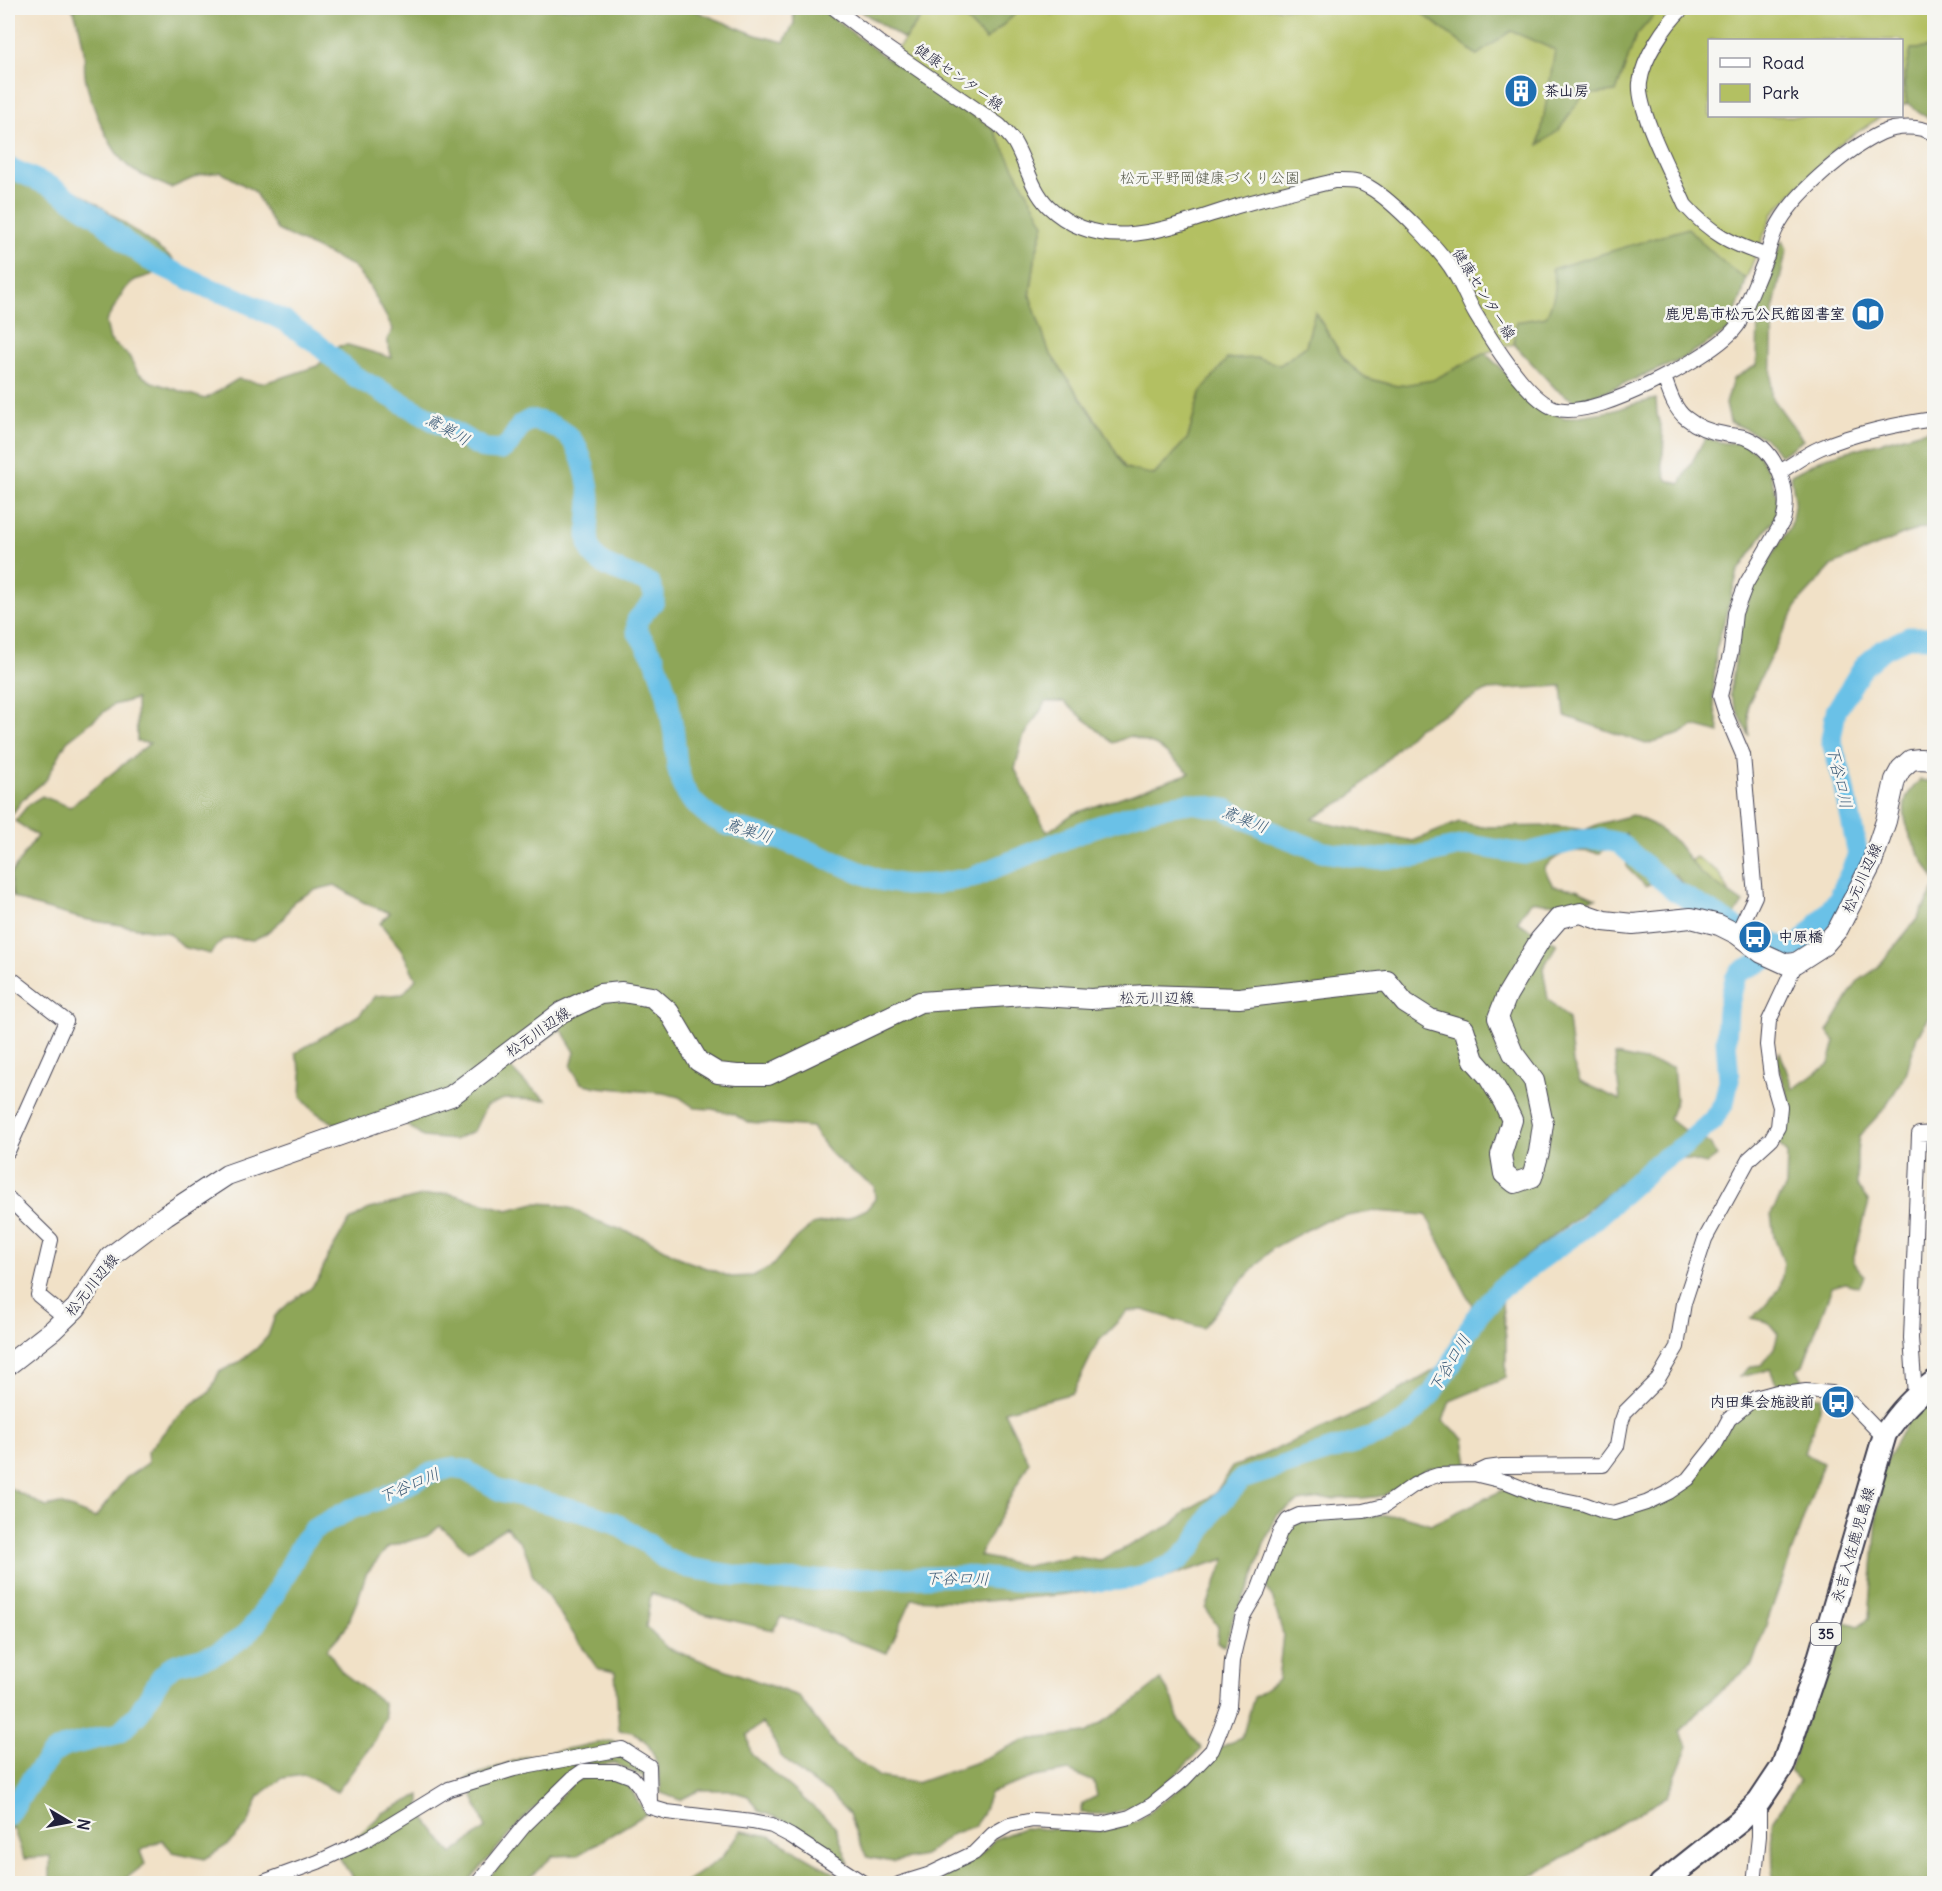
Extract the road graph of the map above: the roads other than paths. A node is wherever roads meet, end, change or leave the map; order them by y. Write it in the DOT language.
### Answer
graph roads {
  1 [pos="834,8"];
  2 [pos="1683,8"];
  3 [pos="1935,134"];
  4 [pos="1767,255"];
  5 [pos="1664,378"];
  6 [pos="1935,419"];
  7 [pos="1780,472"];
  8 [pos="1935,760"];
  9 [pos="1740,928"];
  10 [pos="1791,964"];
  11 [pos="8,976"];
  12 [pos="1935,1133"];
  13 [pos="8,1151"];
  14 [pos="8,1198"];
  15 [pos="66,1318"];
  16 [pos="8,1365"];
  17 [pos="1935,1382"];
  18 [pos="1915,1396"];
  19 [pos="1885,1434"];
  20 [pos="1474,1474"];
  21 [pos="1759,1803"];
  22 [pos="650,1807"];
  23 [pos="266,1881"];
  24 [pos="477,1884"];
  25 [pos="865,1884"];
  26 [pos="898,1884"];
  27 [pos="1660,1884"];
  28 [pos="1754,1884"];
  1 -- 5 [label="street, 健康センター線"];
  2 -- 4 [label="street"];
  3 -- 4 [label="street, 健康センター線"];
  4 -- 5 [label="street, 健康センター線"];
  5 -- 7 [label="street"];
  6 -- 7 [label="street"];
  7 -- 9 [label="street"];
  8 -- 10 [label="main road, 松元川辺線"];
  9 -- 10 [label="main road, 松元川辺線"];
  9 -- 15 [label="main road, 松元川辺線"];
  10 -- 20 [label="street"];
  11 -- 13 [label="street"];
  12 -- 18 [label="street"];
  14 -- 15 [label="street"];
  15 -- 16 [label="main road, 松元川辺線"];
  17 -- 18 [label="main road, 永吉入佐鹿児島線 / 35"];
  18 -- 19 [label="main road, 永吉入佐鹿児島線 / 35"];
  19 -- 20 [label="street"];
  19 -- 21 [label="main road, 永吉入佐鹿児島線 / 35"];
  20 -- 26 [label="street"];
  21 -- 27 [label="main road, 永吉入佐鹿児島線 / 35"];
  21 -- 28 [label="street"];
  22 -- 23 [label="street"];
  22 -- 24 [label="street"];
  22 -- 25 [label="street"];
}
